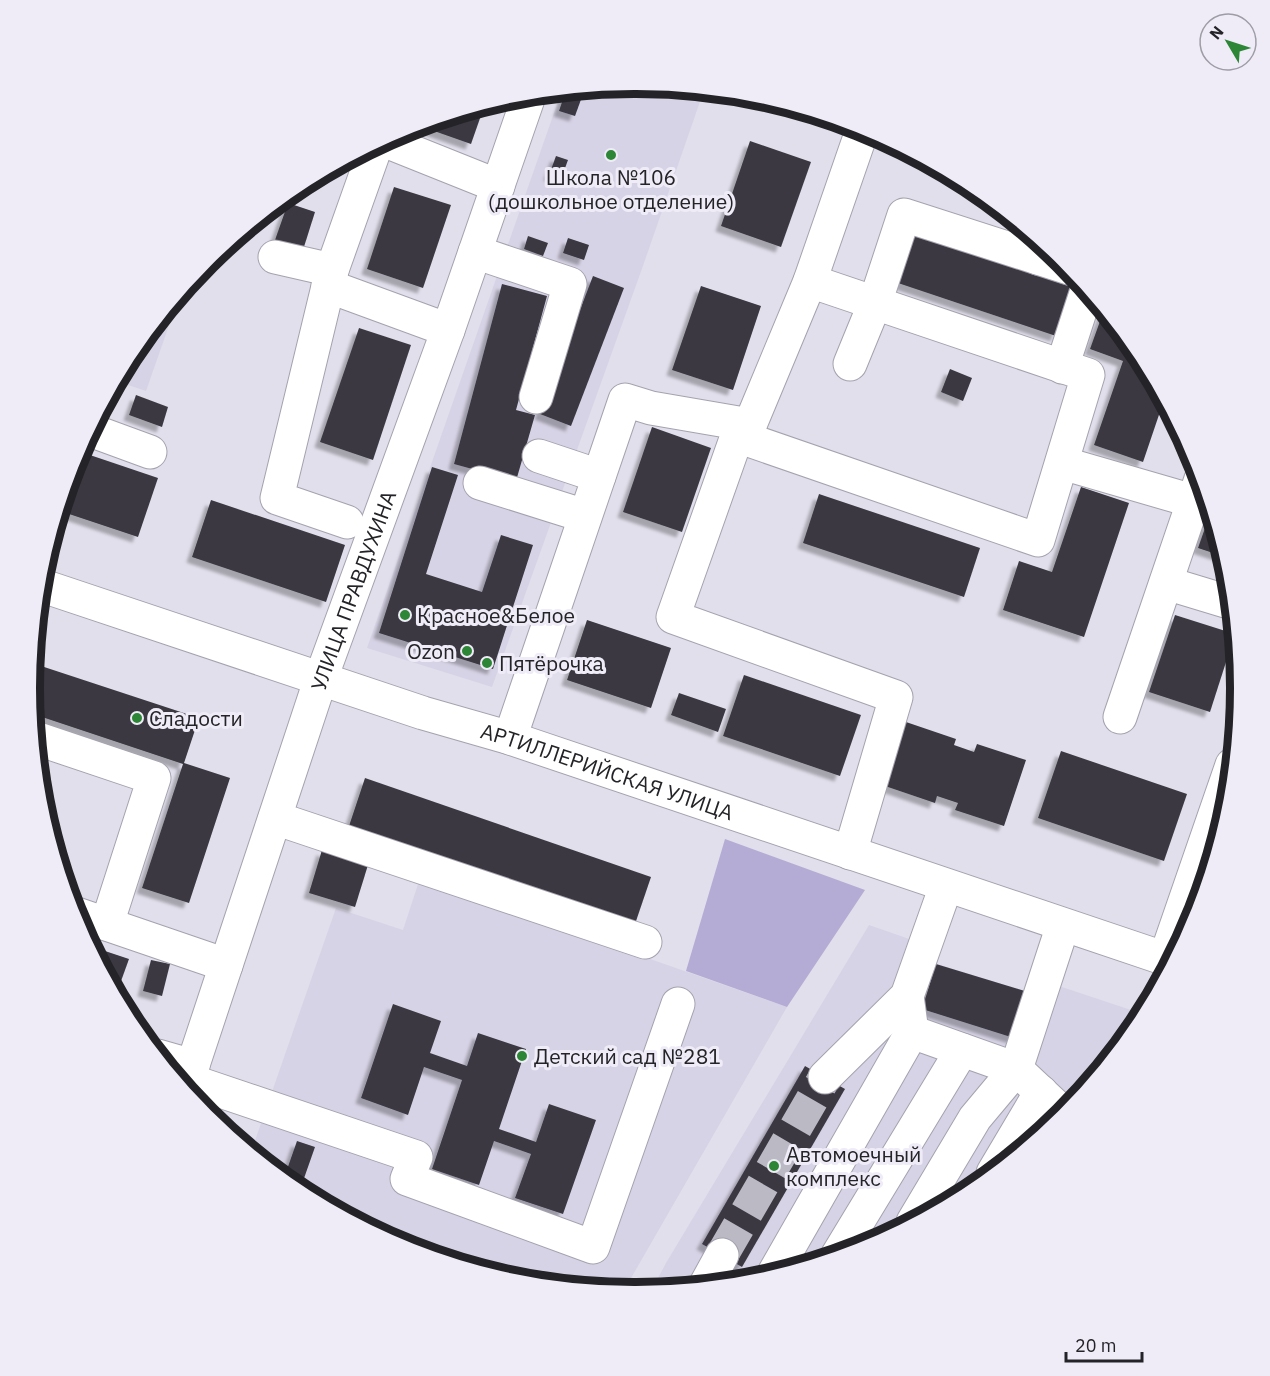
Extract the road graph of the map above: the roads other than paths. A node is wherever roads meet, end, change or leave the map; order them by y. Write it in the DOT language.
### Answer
graph roads {
  1 [pos="526,104"];
  2 [pos="860,138"];
  3 [pos="395,145"];
  4 [pos="373,155"];
  5 [pos="498,186"];
  6 [pos="1036,250"];
  7 [pos="475,252"];
  8 [pos="275,257"];
  9 [pos="330,278"];
  10 [pos="810,282"];
  11 [pos="1084,299"];
  12 [pos="875,303"];
  13 [pos="448,330"];
  14 [pos="850,364"];
  15 [pos="1062,367"];
  16 [pos="536,397"];
  17 [pos="744,430"];
  18 [pos="98,433"];
  19 [pos="150,452"];
  20 [pos="539,456"];
  21 [pos="1062,463"];
  22 [pos="599,476"];
  23 [pos="480,483"];
  24 [pos="1195,490"];
  25 [pos="1196,492"];
  26 [pos="585,516"];
  27 [pos="347,522"];
  28 [pos="1166,584"];
  29 [pos="49,588"];
  30 [pos="1222,600"];
  31 [pos="321,678"];
  32 [pos="1120,717"];
  33 [pos="510,738"];
  34 [pos="43,741"];
  35 [pos="274,818"];
  36 [pos="1214,820"];
  37 [pos="850,854"];
  38 [pos="946,885"];
  39 [pos="87,917"];
  40 [pos="1181,922"];
  41 [pos="107,924"];
  42 [pos="1063,925"];
  43 [pos="645,942"];
  44 [pos="1164,958"];
  45 [pos="226,965"];
  46 [pos="907,996"];
  47 [pos="678,1004"];
  48 [pos="912,1032"];
  49 [pos="962,1050"];
  50 [pos="1016,1069"];
  51 [pos="825,1077"];
  52 [pos="189,1079"];
  53 [pos="1053,1103"];
  54 [pos="1022,1139"];
  55 [pos="921,1209"];
  56 [pos="844,1244"];
  57 [pos="722,1255"];
  58 [pos="779,1264"];
  59 [pos="710,1277"];
  1 -- 5 [label="street, УЛИЦА ПРАВДУХИНА"];
  2 -- 10 [label="street"];
  3 -- 5 [label="street"];
  4 -- 9 [label="street"];
  5 -- 7 [label="street, УЛИЦА ПРАВДУХИНА"];
  6 -- 12 [label="street"];
  7 -- 13 [label="street, УЛИЦА ПРАВДУХИНА"];
  7 -- 16 [label="street"];
  8 -- 9 [label="street"];
  9 -- 13 [label="street"];
  9 -- 27 [label="street"];
  10 -- 12 [label="street"];
  10 -- 17 [label="street"];
  11 -- 15 [label="street"];
  12 -- 14 [label="street"];
  12 -- 15 [label="street"];
  13 -- 31 [label="street, УЛИЦА ПРАВДУХИНА"];
  15 -- 21 [label="street"];
  17 -- 21 [label="street"];
  17 -- 22 [label="street"];
  17 -- 37 [label="street"];
  18 -- 19 [label="street"];
  20 -- 22 [label="street"];
  21 -- 24 [label="street"];
  22 -- 26 [label="street"];
  23 -- 26 [label="street"];
  25 -- 28 [label="street"];
  26 -- 33 [label="street"];
  28 -- 30 [label="street"];
  28 -- 32 [label="street"];
  29 -- 31 [label="street, АРТИЛЛЕРИЙСКАЯ УЛИЦА"];
  31 -- 33 [label="street, АРТИЛЛЕРИЙСКАЯ УЛИЦА"];
  31 -- 35 [label="street, УЛИЦА ПРАВДУХИНА"];
  33 -- 37 [label="street, АРТИЛЛЕРИЙСКАЯ УЛИЦА"];
  34 -- 41 [label="street"];
  35 -- 43 [label="street"];
  35 -- 45 [label="street, УЛИЦА ПРАВДУХИНА"];
  36 -- 40 [label="street"];
  37 -- 38 [label="street, АРТИЛЛЕРИЙСКАЯ УЛИЦА"];
  38 -- 42 [label="street, АРТИЛЛЕРИЙСКАЯ УЛИЦА"];
  38 -- 46 [label="street"];
  39 -- 41 [label="street"];
  41 -- 45 [label="street"];
  42 -- 44 [label="street, АРТИЛЛЕРИЙСКАЯ УЛИЦА"];
  42 -- 50 [label="street"];
  45 -- 52 [label="street, УЛИЦА ПРАВДУХИНА"];
  46 -- 48 [label="street"];
  46 -- 51 [label="street"];
  47 -- 52 [label="street"];
  48 -- 49 [label="street"];
  48 -- 58 [label="street"];
  49 -- 50 [label="street"];
  49 -- 56 [label="street"];
  50 -- 53 [label="street"];
  50 -- 55 [label="street"];
  53 -- 54 [label="street"];
  57 -- 59 [label="street"];
}
